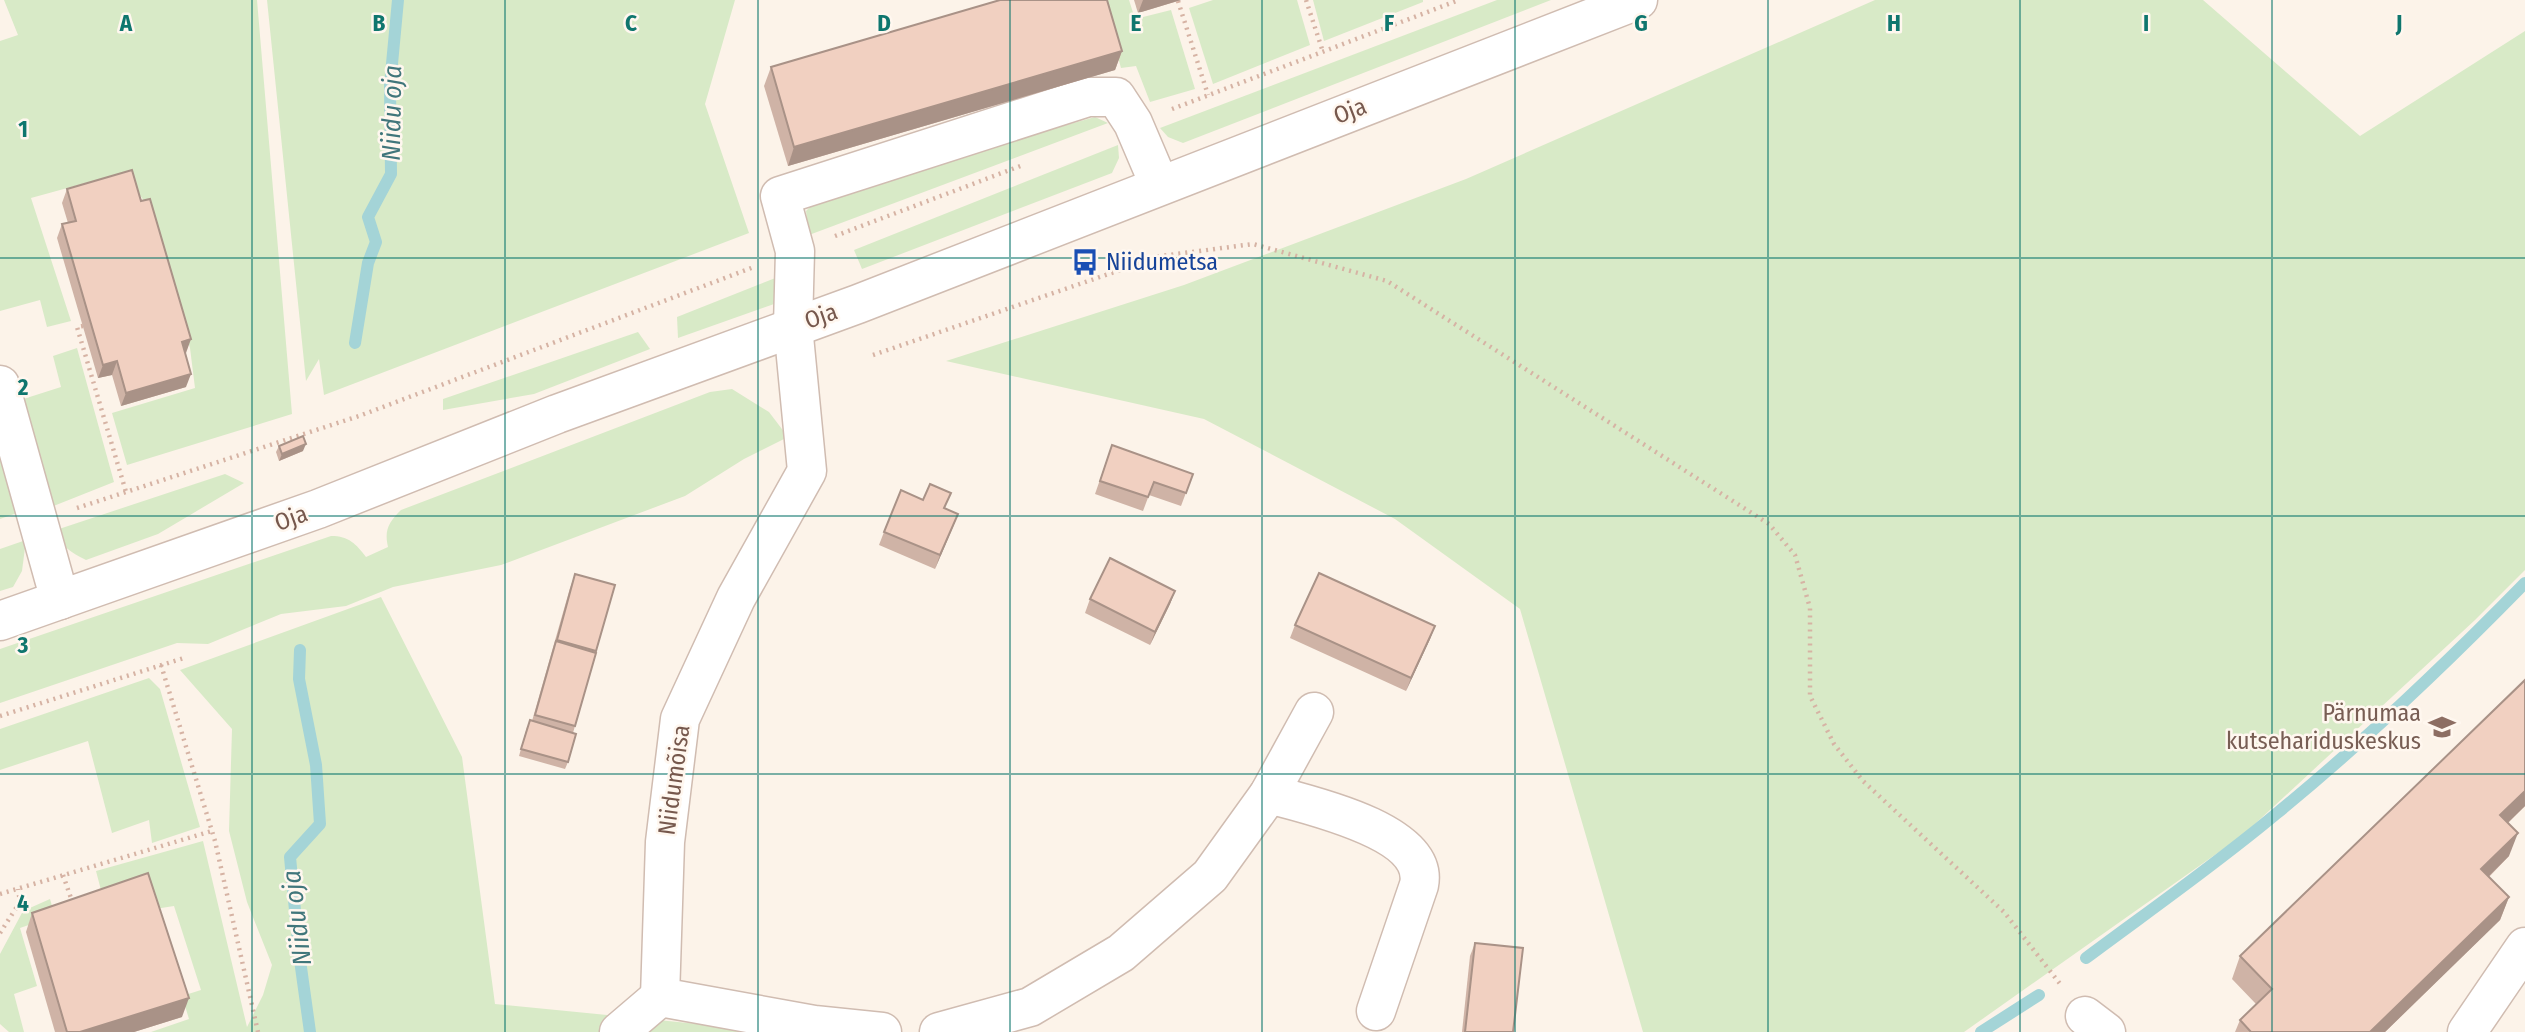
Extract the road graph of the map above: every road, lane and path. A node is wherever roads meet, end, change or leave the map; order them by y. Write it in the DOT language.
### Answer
graph roads {
  1 [pos="1306,0"];
  2 [pos="1433,0"];
  3 [pos="1459,0"];
  4 [pos="1638,0"];
  5 [pos="1178,1"];
  6 [pos="1436,9"];
  7 [pos="1322,52"];
  8 [pos="1208,95"];
  9 [pos="1133,123"];
  10 [pos="1029,163"];
  11 [pos="1159,184"];
  12 [pos="794,251"];
  13 [pos="793,326"];
  14 [pos="83,327"];
  15 [pos="873,355"];
  16 [pos="0,385"];
  17 [pos="126,492"];
  18 [pos="38,521"];
  19 [pos="60,600"];
  20 [pos="0,621"];
  21 [pos="184,657"];
  22 [pos="161,665"];
  23 [pos="1314,712"];
  24 [pos="0,716"];
  25 [pos="1269,794"];
  26 [pos="212,831"];
  27 [pos="63,875"];
  28 [pos="18,889"];
  29 [pos="0,894"];
  30 [pos="77,914"];
  31 [pos="0,933"];
  32 [pos="2525,947"];
  33 [pos="660,997"];
  34 [pos="1376,1010"];
  35 [pos="2096,1024"];
  36 [pos="257,1029"];
  37 [pos="619,1032"];
  38 [pos="882,1032"];
  39 [pos="939,1032"];
  40 [pos="2467,1032"];
  1 -- 7 [label="path"];
  2 -- 6 [label="path"];
  3 -- 6 [label="path"];
  4 -- 11 [label="street, Oja"];
  5 -- 8 [label="path"];
  6 -- 7 [label="path"];
  7 -- 8 [label="path"];
  8 -- 9 [label="path"];
  9 -- 11 [label="street"];
  9 -- 12 [label="street, Niidumõisa"];
  10 -- 12 [label="path"];
  11 -- 13 [label="street, Oja"];
  12 -- 13 [label="street, Niidumõisa"];
  12 -- 17 [label="path"];
  13 -- 19 [label="street, Oja"];
  13 -- 33 [label="street, Niidumõisa"];
  14 -- 17 [label="path"];
  15 -- 35 [label="path"];
  16 -- 18 [label="street"];
  17 -- 18 [label="path"];
  18 -- 19 [label="street"];
  19 -- 20 [label="street, Oja"];
  21 -- 22 [label="path"];
  22 -- 24 [label="path"];
  22 -- 26 [label="path"];
  23 -- 25 [label="street"];
  25 -- 34 [label="street"];
  25 -- 39 [label="street"];
  26 -- 27 [label="path"];
  26 -- 36 [label="path"];
  27 -- 28 [label="path"];
  27 -- 30 [label="path"];
  28 -- 29 [label="path"];
  28 -- 31 [label="path"];
  32 -- 40 [label="street"];
  33 -- 37 [label="street"];
  33 -- 38 [label="street"];
}
